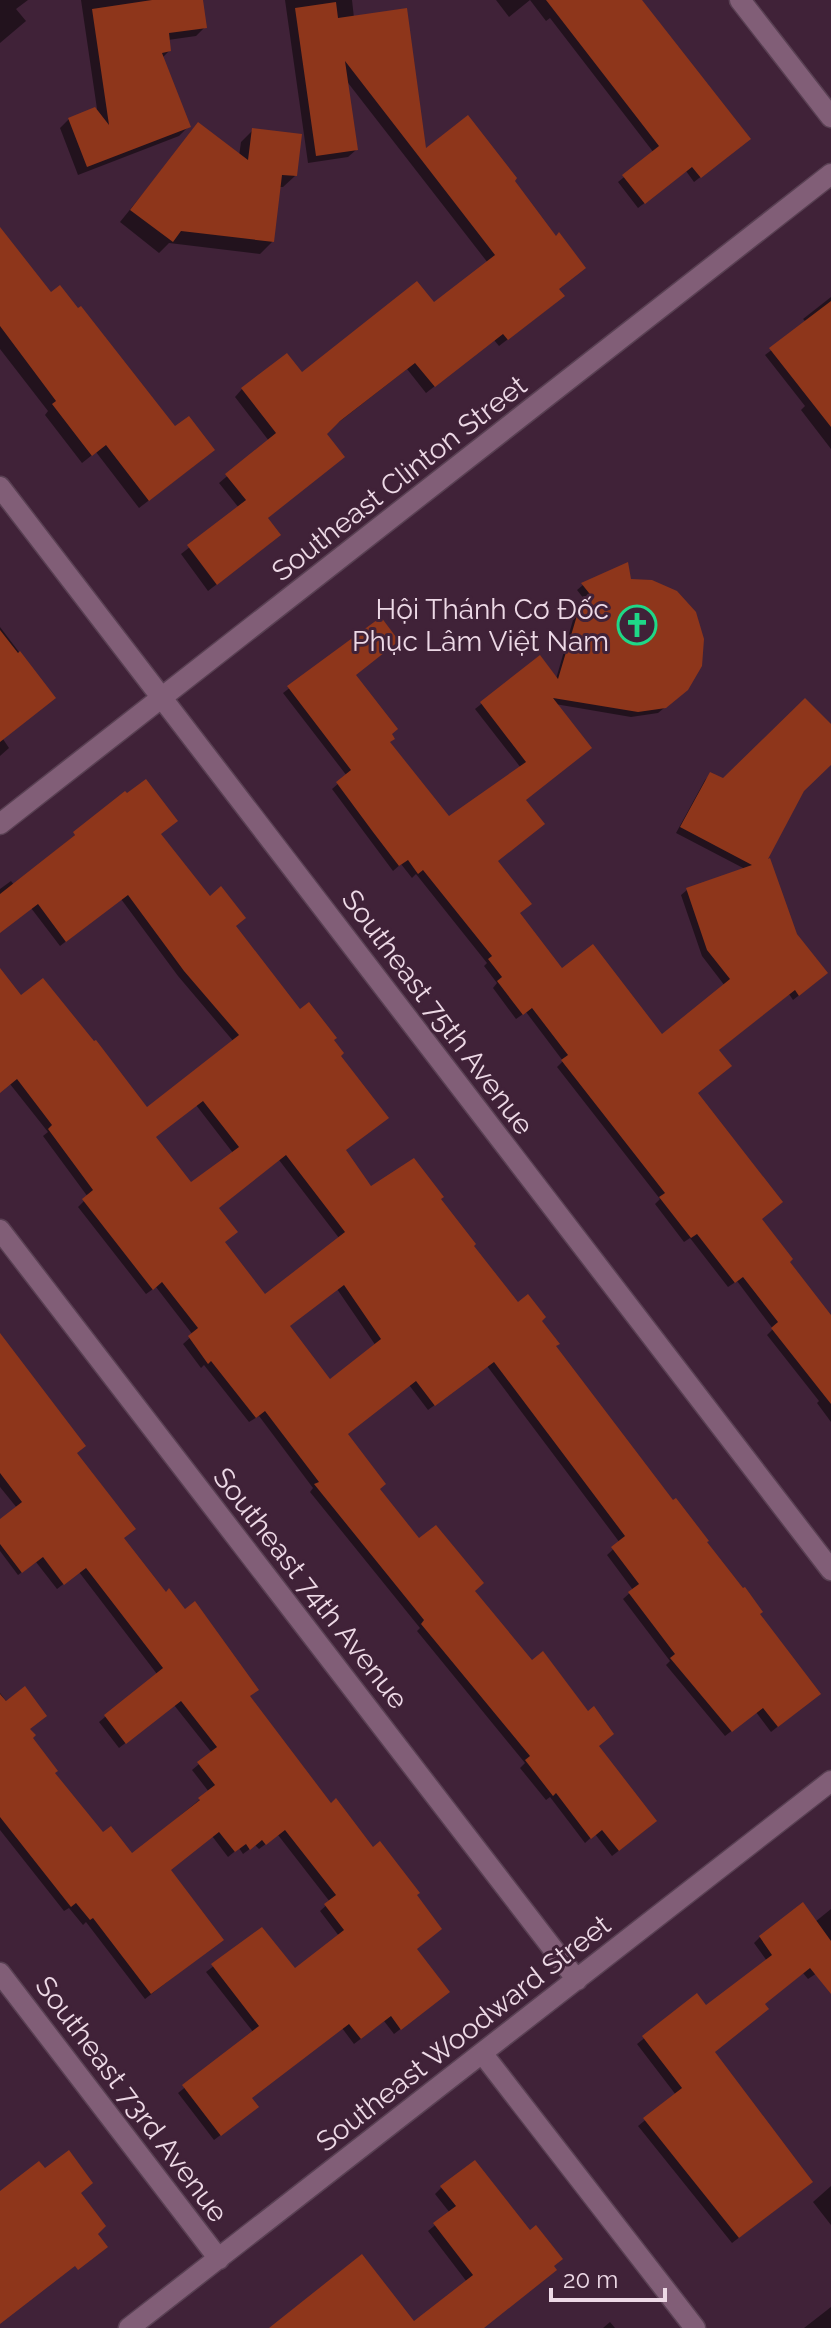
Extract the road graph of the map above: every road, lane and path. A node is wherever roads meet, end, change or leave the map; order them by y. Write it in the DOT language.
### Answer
graph roads {
  1 [pos="740,0"];
  2 [pos="831,117"];
  3 [pos="831,174"];
  4 [pos="0,487"];
  5 [pos="162,699"];
  6 [pos="0,824"];
  7 [pos="0,1230"];
  8 [pos="831,1570"];
  9 [pos="831,1781"];
  10 [pos="0,1973"];
  11 [pos="577,1980"];
  12 [pos="482,2053"];
  13 [pos="219,2259"];
  14 [pos="129,2328"];
  15 [pos="695,2328"];
  1 -- 2 [label="street"];
  3 -- 5 [label="street, Southeast Clinton Street"];
  4 -- 5 [label="street, Southeast 75th Avenue"];
  5 -- 6 [label="street, Southeast Clinton Street"];
  5 -- 8 [label="street, Southeast 75th Avenue"];
  7 -- 11 [label="street, Southeast 74th Avenue"];
  9 -- 11 [label="street, Southeast Woodward Street"];
  10 -- 13 [label="street, Southeast 73rd Avenue"];
  11 -- 12 [label="street, Southeast Woodward Street"];
  12 -- 13 [label="street, Southeast Woodward Street"];
  12 -- 15 [label="street"];
  13 -- 14 [label="street, Southeast Woodward Street"];
}
